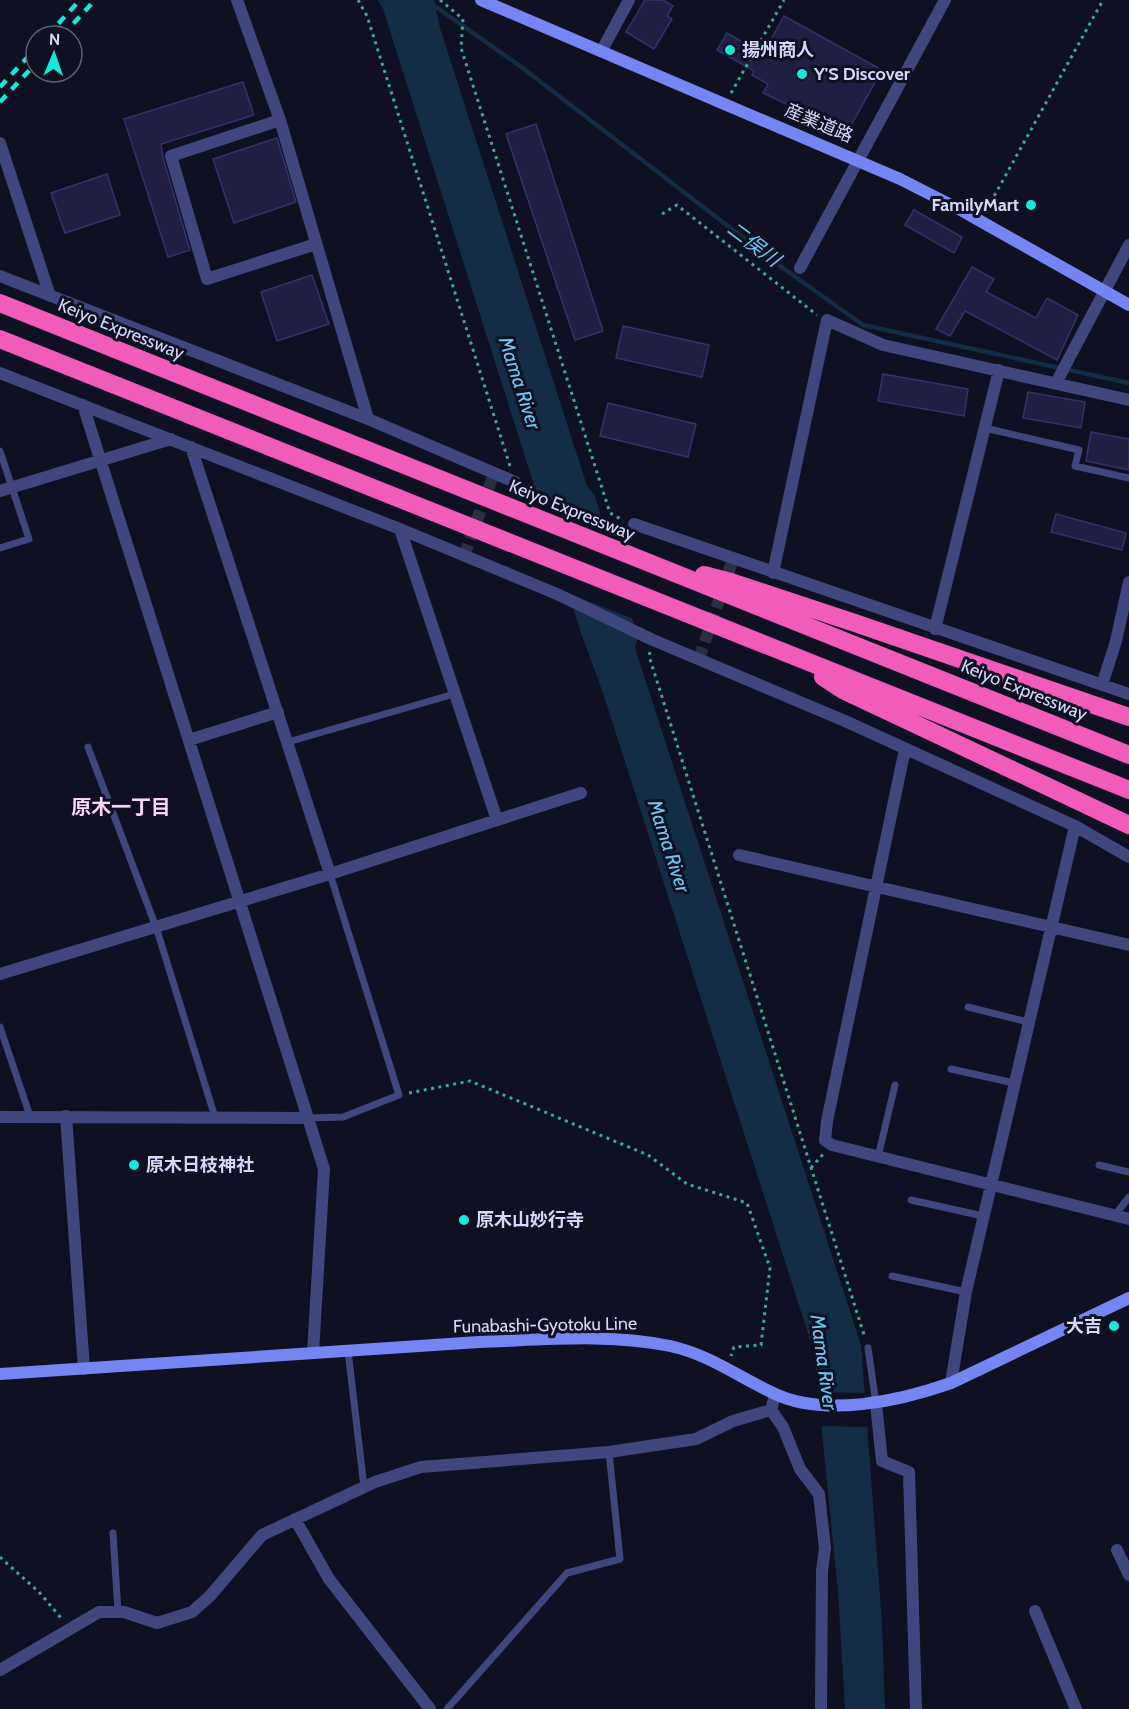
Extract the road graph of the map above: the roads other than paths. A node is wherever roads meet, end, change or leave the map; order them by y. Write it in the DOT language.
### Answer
graph roads {
  1 [pos="237,0"];
  2 [pos="481,0"];
  3 [pos="630,0"];
  4 [pos="945,0"];
  5 [pos="602,50"];
  6 [pos="280,120"];
  7 [pos="0,143"];
  8 [pos="858,160"];
  9 [pos="316,244"];
  10 [pos="1129,245"];
  11 [pos="800,268"];
  12 [pos="0,276"];
  13 [pos="1104,291"];
  14 [pos="50,296"];
  15 [pos="0,303"];
  16 [pos="1129,305"];
  17 [pos="0,339"];
  18 [pos="999,370"];
  19 [pos="0,373"];
  20 [pos="1056,383"];
  21 [pos="1129,400"];
  22 [pos="83,405"];
  23 [pos="368,419"];
  24 [pos="985,428"];
  25 [pos="171,439"];
  26 [pos="191,447"];
  27 [pos="0,451"];
  28 [pos="100,461"];
  29 [pos="1129,478"];
  30 [pos="515,482"];
  31 [pos="6,489"];
  32 [pos="634,524"];
  33 [pos="400,530"];
  34 [pos="0,548"];
  35 [pos="646,562"];
  36 [pos="773,573"];
  37 [pos="1129,582"];
  38 [pos="935,629"];
  39 [pos="786,654"];
  40 [pos="1010,676"];
  41 [pos="1102,685"];
  42 [pos="454,694"];
  43 [pos="1129,694"];
  44 [pos="278,712"];
  45 [pos="1129,717"];
  46 [pos="1129,725"];
  47 [pos="189,740"];
  48 [pos="288,742"];
  49 [pos="88,747"];
  50 [pos="905,749"];
  51 [pos="1129,755"];
  52 [pos="1129,790"];
  53 [pos="581,793"];
  54 [pos="497,820"];
  55 [pos="1126,825"];
  56 [pos="1075,826"];
  57 [pos="739,855"];
  58 [pos="1129,857"];
  59 [pos="330,874"];
  60 [pos="877,886"];
  61 [pos="240,901"];
  62 [pos="1051,926"];
  63 [pos="156,927"];
  64 [pos="1129,945"];
  65 [pos="0,974"];
  66 [pos="968,1007"];
  67 [pos="1028,1022"];
  68 [pos="0,1027"];
  69 [pos="951,1069"];
  70 [pos="1014,1083"];
  71 [pos="895,1085"];
  72 [pos="30,1116"];
  73 [pos="66,1116"];
  74 [pos="0,1117"];
  75 [pos="215,1117"];
  76 [pos="308,1118"];
  77 [pos="878,1157"];
  78 [pos="1100,1165"];
  79 [pos="1129,1172"];
  80 [pos="990,1186"];
  81 [pos="1129,1197"];
  82 [pos="911,1200"];
  83 [pos="1115,1215"];
  84 [pos="983,1216"];
  85 [pos="1129,1219"];
  86 [pos="892,1276"];
  87 [pos="966,1292"];
  88 [pos="1129,1298"];
  89 [pos="868,1348"];
  90 [pos="348,1351"];
  91 [pos="313,1353"];
  92 [pos="84,1369"];
  93 [pos="0,1374"];
  94 [pos="951,1383"];
  95 [pos="775,1395"];
  96 [pos="873,1404"];
  97 [pos="771,1410"];
  98 [pos="609,1452"];
  99 [pos="364,1487"];
  100 [pos="295,1519"];
  101 [pos="113,1533"];
  102 [pos="1117,1550"];
  103 [pos="1129,1575"];
  104 [pos="1035,1611"];
  105 [pos="117,1612"];
  106 [pos="0,1670"];
  107 [pos="430,1709"];
  108 [pos="447,1709"];
  109 [pos="821,1709"];
  110 [pos="916,1709"];
  111 [pos="1076,1709"];
  1 -- 6 [label="street"];
  2 -- 5 [label="main road, 産業道路"];
  3 -- 5 [label="street"];
  4 -- 8 [label="street"];
  5 -- 8 [label="main road, 産業道路"];
  6 -- 9 [label="street"];
  6 -- 9 [label="street"];
  7 -- 14 [label="street"];
  8 -- 11 [label="street"];
  8 -- 13 [label="main road, 産業道路"];
  9 -- 23 [label="street"];
  10 -- 13 [label="street"];
  12 -- 14 [label="street"];
  13 -- 16 [label="main road, 産業道路"];
  13 -- 20 [label="street"];
  14 -- 23 [label="street"];
  15 -- 35 [label="highway, Keiyo Expressway"];
  17 -- 39 [label="highway"];
  18 -- 20 [label="street"];
  18 -- 24 [label="street"];
  18 -- 36 [label="street"];
  19 -- 22 [label="street"];
  20 -- 21 [label="street"];
  22 -- 25 [label="street"];
  22 -- 28 [label="street"];
  23 -- 30 [label="street"];
  24 -- 29 [label="lane"];
  24 -- 38 [label="street"];
  25 -- 26 [label="street"];
  25 -- 28 [label="street"];
  26 -- 33 [label="street"];
  26 -- 44 [label="street"];
  27 -- 31 [label="lane"];
  28 -- 31 [label="street"];
  28 -- 47 [label="street"];
  31 -- 34 [label="lane"];
  32 -- 36 [label="street"];
  33 -- 42 [label="street"];
  33 -- 50 [label="street"];
  35 -- 40 [label="highway"];
  35 -- 51 [label="highway, Keiyo Expressway"];
  36 -- 38 [label="street"];
  37 -- 41 [label="street"];
  38 -- 41 [label="street"];
  39 -- 52 [label="highway"];
  39 -- 55 [label="highway"];
  40 -- 45 [label="highway"];
  40 -- 46 [label="highway"];
  41 -- 43 [label="street"];
  42 -- 48 [label="lane"];
  42 -- 54 [label="street"];
  44 -- 47 [label="street"];
  44 -- 48 [label="street"];
  47 -- 61 [label="street"];
  48 -- 59 [label="street"];
  49 -- 63 [label="lane"];
  50 -- 56 [label="street"];
  50 -- 60 [label="street"];
  53 -- 54 [label="street"];
  54 -- 59 [label="street"];
  56 -- 58 [label="street"];
  56 -- 62 [label="street"];
  57 -- 60 [label="street"];
  59 -- 61 [label="street"];
  59 -- 76 [label="lane"];
  60 -- 62 [label="street"];
  60 -- 77 [label="street"];
  61 -- 63 [label="street"];
  61 -- 76 [label="street"];
  62 -- 64 [label="street"];
  62 -- 67 [label="street"];
  63 -- 65 [label="street"];
  63 -- 75 [label="lane"];
  66 -- 67 [label="lane"];
  67 -- 70 [label="street"];
  68 -- 72 [label="lane"];
  69 -- 70 [label="lane"];
  70 -- 80 [label="street"];
  71 -- 77 [label="lane"];
  72 -- 73 [label="street"];
  72 -- 74 [label="street"];
  73 -- 75 [label="street"];
  73 -- 92 [label="street"];
  75 -- 76 [label="street"];
  76 -- 91 [label="street"];
  77 -- 80 [label="street"];
  78 -- 79 [label="lane"];
  80 -- 83 [label="street"];
  80 -- 84 [label="street"];
  81 -- 83 [label="lane"];
  82 -- 84 [label="lane"];
  83 -- 85 [label="street"];
  84 -- 87 [label="street"];
  86 -- 87 [label="lane"];
  87 -- 94 [label="street"];
  88 -- 94 [label="main road, Funabashi-Gyotoku Line"];
  89 -- 96 [label="lane"];
  90 -- 91 [label="main road, Funabashi-Gyotoku Line"];
  90 -- 95 [label="main road, Funabashi-Gyotoku Line"];
  90 -- 99 [label="lane"];
  91 -- 92 [label="main road, Funabashi-Gyotoku Line"];
  92 -- 93 [label="main road, Funabashi-Gyotoku Line"];
  94 -- 96 [label="main road, Funabashi-Gyotoku Line"];
  95 -- 96 [label="main road, Funabashi-Gyotoku Line"];
  95 -- 97 [label="street"];
  96 -- 110 [label="street"];
  97 -- 98 [label="street"];
  97 -- 109 [label="street"];
  98 -- 99 [label="street"];
  98 -- 108 [label="lane"];
  99 -- 100 [label="street"];
  100 -- 105 [label="street"];
  100 -- 107 [label="street"];
  101 -- 105 [label="lane"];
  102 -- 103 [label="street"];
  104 -- 111 [label="street"];
  105 -- 106 [label="street"];
}
